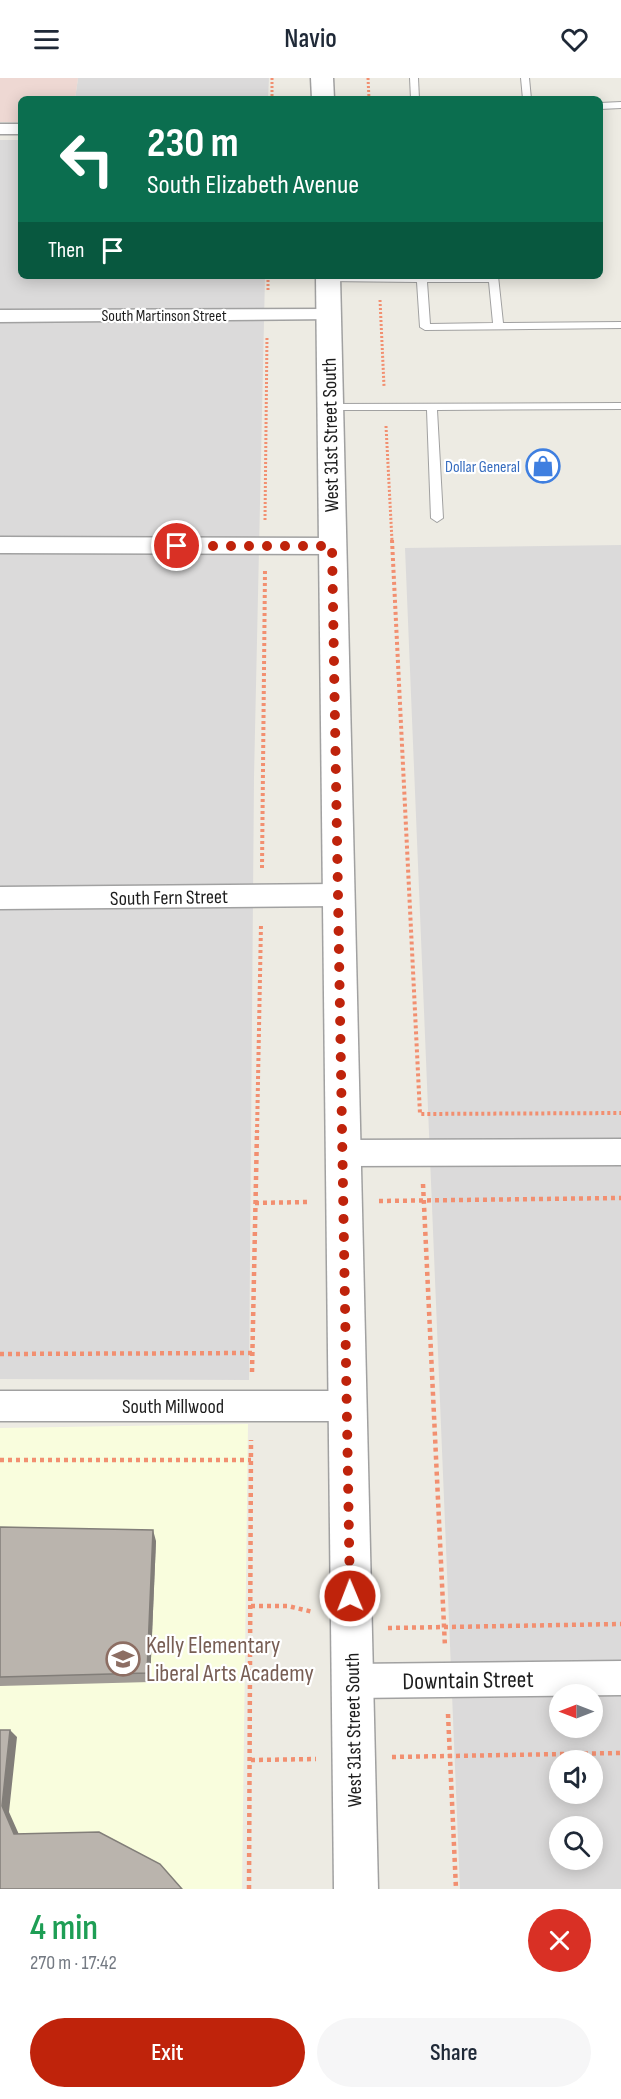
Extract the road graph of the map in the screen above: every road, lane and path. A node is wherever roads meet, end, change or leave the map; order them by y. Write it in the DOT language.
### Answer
graph roads {
  1 [pos="272,78"];
  2 [pos="322,78"];
  3 [pos="368,78"];
  4 [pos="414,78"];
  5 [pos="525,78"];
  6 [pos="272,96"];
  7 [pos="323,96"];
  8 [pos="369,96"];
  9 [pos="415,96"];
  10 [pos="527,96"];
  11 [pos="603,105"];
  12 [pos="621,105"];
  13 [pos="0,129"];
  14 [pos="18,129"];
  15 [pos="268,279"];
  16 [pos="328,279"];
  17 [pos="378,279"];
  18 [pos="422,279"];
  19 [pos="493,279"];
  20 [pos="267,315"];
  21 [pos="328,315"];
  22 [pos="0,316"];
  23 [pos="621,326"];
  24 [pos="498,327"];
  25 [pos="621,406"];
  26 [pos="330,407"];
  27 [pos="385,407"];
  28 [pos="432,407"];
  29 [pos="437,518"];
  30 [pos="0,545"];
  31 [pos="265,546"];
  32 [pos="332,546"];
  33 [pos="338,895"];
  34 [pos="261,896"];
  35 [pos="0,898"];
  36 [pos="621,1113"];
  37 [pos="420,1114"];
  38 [pos="621,1152"];
  39 [pos="342,1153"];
  40 [pos="422,1153"];
  41 [pos="621,1198"];
  42 [pos="424,1200"];
  43 [pos="342,1201"];
  44 [pos="255,1203"];
  45 [pos="252,1353"];
  46 [pos="0,1354"];
  47 [pos="0,1406"];
  48 [pos="251,1406"];
  49 [pos="346,1406"];
  50 [pos="0,1460"];
  51 [pos="250,1460"];
  52 [pos="251,1606"];
  53 [pos="350,1620"];
  54 [pos="621,1624"];
  55 [pos="444,1628"];
  56 [pos="621,1678"];
  57 [pos="352,1681"];
  58 [pos="446,1681"];
  59 [pos="621,1753"];
  60 [pos="450,1756"];
  61 [pos="354,1758"];
  62 [pos="251,1760"];
  63 [pos="249,1889"];
  64 [pos="356,1889"];
  65 [pos="456,1889"];
  1 -- 6 [label="path"];
  2 -- 7 [label="street"];
  3 -- 8 [label="path"];
  4 -- 9 [label="lane"];
  5 -- 10 [label="lane"];
  11 -- 12 [label="lane"];
  13 -- 14 [label="street"];
  15 -- 20 [label="path"];
  16 -- 21 [label="street, West 31st Street South"];
  17 -- 27 [label="path"];
  18 -- 24 [label="lane"];
  19 -- 24 [label="lane"];
  20 -- 21 [label="street, South Martinson Street"];
  20 -- 22 [label="street, South Martinson Street"];
  20 -- 31 [label="path"];
  21 -- 26 [label="street, West 31st Street South"];
  23 -- 24 [label="lane"];
  25 -- 28 [label="lane"];
  26 -- 27 [label="lane"];
  26 -- 32 [label="street, West 31st Street South"];
  27 -- 28 [label="lane"];
  27 -- 37 [label="path"];
  28 -- 29 [label="lane"];
  30 -- 31 [label="street"];
  31 -- 32 [label="street"];
  31 -- 34 [label="path"];
  32 -- 33 [label="street, West 31st Street South"];
  33 -- 34 [label="street, South Fern Street"];
  33 -- 39 [label="street, West 31st Street South"];
  34 -- 35 [label="street, South Fern Street"];
  34 -- 44 [label="path"];
  36 -- 37 [label="path"];
  37 -- 40 [label="path"];
  38 -- 40 [label="street"];
  39 -- 40 [label="street"];
  39 -- 43 [label="street, West 31st Street South"];
  40 -- 42 [label="path"];
  41 -- 42 [label="path"];
  42 -- 43 [label="path"];
  42 -- 55 [label="path"];
  43 -- 44 [label="path"];
  43 -- 49 [label="street, West 31st Street South"];
  44 -- 45 [label="path"];
  45 -- 46 [label="path"];
  45 -- 48 [label="path"];
  47 -- 48 [label="street, South Millwood"];
  48 -- 49 [label="street, South Millwood"];
  48 -- 51 [label="path"];
  49 -- 53 [label="street, West 31st Street South"];
  50 -- 51 [label="path"];
  51 -- 52 [label="path"];
  52 -- 53 [label="path"];
  52 -- 62 [label="path"];
  53 -- 55 [label="path"];
  53 -- 57 [label="street, West 31st Street South"];
  54 -- 55 [label="path"];
  55 -- 58 [label="path"];
  56 -- 58 [label="street, Downtain Street"];
  57 -- 58 [label="street, Downtain Street"];
  57 -- 61 [label="street, West 31st Street South"];
  58 -- 60 [label="path"];
  59 -- 60 [label="path"];
  60 -- 61 [label="path"];
  60 -- 65 [label="path"];
  61 -- 62 [label="path"];
  61 -- 64 [label="street, West 31st Street South"];
  62 -- 63 [label="path"];
}
